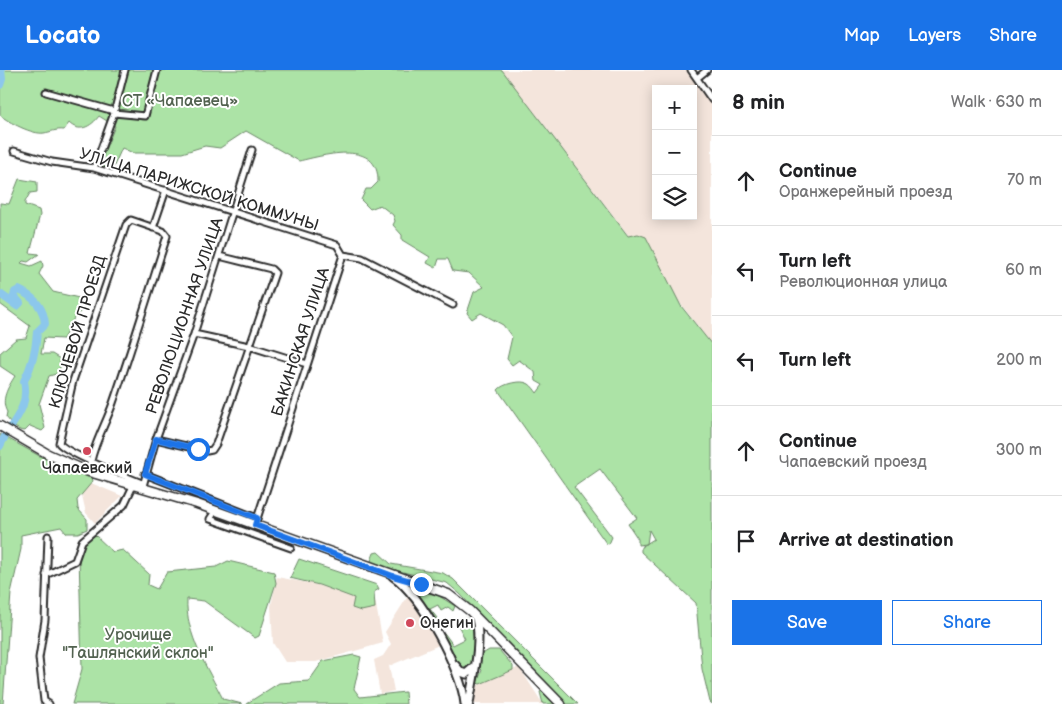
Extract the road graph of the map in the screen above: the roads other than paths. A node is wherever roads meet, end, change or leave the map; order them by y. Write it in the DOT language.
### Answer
graph roads {
  1 [pos="157,70"];
  2 [pos="691,70"];
  3 [pos="707,70"];
  4 [pos="124,72"];
  5 [pos="697,78"];
  6 [pos="46,92"];
  7 [pos="712,100"];
  8 [pos="114,112"];
  9 [pos="252,150"];
  10 [pos="14,151"];
  11 [pos="94,168"];
  12 [pos="166,190"];
  13 [pos="232,213"];
  14 [pos="153,228"];
  15 [pos="342,255"];
  16 [pos="219,256"];
  17 [pos="453,305"];
  18 [pos="194,334"];
  19 [pos="249,346"];
  20 [pos="307,364"];
  21 [pos="1,427"];
  22 [pos="156,439"];
  23 [pos="91,460"];
  24 [pos="90,472"];
  25 [pos="145,474"];
  26 [pos="133,486"];
  27 [pos="143,486"];
  28 [pos="216,510"];
  29 [pos="256,521"];
  30 [pos="48,536"];
  31 [pos="291,548"];
  32 [pos="46,575"];
  33 [pos="393,576"];
  34 [pos="476,618"];
  35 [pos="496,638"];
  36 [pos="477,644"];
  37 [pos="446,653"];
  38 [pos="474,666"];
  39 [pos="49,704"];
  40 [pos="467,704"];
  41 [pos="560,704"];
  1 -- 8 [label="street"];
  2 -- 5 [label="street"];
  3 -- 5 [label="street"];
  4 -- 8 [label="street"];
  5 -- 7 [label="street"];
  6 -- 8 [label="street"];
  8 -- 11 [label="street"];
  9 -- 13 [label="street, РЕВОЛЮЦИОННАЯ УЛИЦА"];
  10 -- 11 [label="street, УЛИЦА ПАРИЖСКОЙ КОММУНЫ"];
  11 -- 12 [label="street, УЛИЦА ПАРИЖСКОЙ КОММУНЫ"];
  12 -- 13 [label="street, УЛИЦА ПАРИЖСКОЙ КОММУНЫ"];
  12 -- 14 [label="street"];
  13 -- 15 [label="street, УЛИЦА ПАРИЖСКОЙ КОММУНЫ"];
  13 -- 16 [label="street, РЕВОЛЮЦИОННАЯ УЛИЦА"];
  14 -- 23 [label="street"];
  14 -- 23 [label="street, КЛЮЧЕВОЙ ПРОЕЗД"];
  15 -- 17 [label="street, БАКИНСКАЯ УЛИЦА"];
  15 -- 20 [label="street, БАКИНСКАЯ УЛИЦА"];
  16 -- 18 [label="street, РЕВОЛЮЦИОННАЯ УЛИЦА"];
  16 -- 19 [label="street"];
  18 -- 19 [label="street"];
  18 -- 22 [label="street, РЕВОЛЮЦИОННАЯ УЛИЦА"];
  19 -- 20 [label="street"];
  19 -- 22 [label="street"];
  20 -- 29 [label="street, БАКИНСКАЯ УЛИЦА"];
  21 -- 24 [label="main road"];
  22 -- 25 [label="street, РЕВОЛЮЦИОННАЯ УЛИЦА"];
  23 -- 24 [label="street"];
  23 -- 27 [label="street, КЛЮЧЕВОЙ ПРОЕЗД"];
  24 -- 26 [label="main road"];
  25 -- 27 [label="street, РЕВОЛЮЦИОННАЯ УЛИЦА"];
  25 -- 29 [label="street"];
  26 -- 27 [label="main road"];
  26 -- 32 [label="street"];
  27 -- 28 [label="main road"];
  28 -- 29 [label="main road"];
  28 -- 31 [label="street"];
  29 -- 33 [label="main road"];
  30 -- 32 [label="street"];
  32 -- 39 [label="street"];
  33 -- 34 [label="main road"];
  33 -- 37 [label="main road"];
  34 -- 35 [label="main road"];
  34 -- 36 [label="main road"];
  35 -- 36 [label="main road"];
  35 -- 41 [label="main road"];
  36 -- 38 [label="main road"];
  37 -- 38 [label="main road"];
  37 -- 40 [label="main road"];
  38 -- 40 [label="main road"];
}
